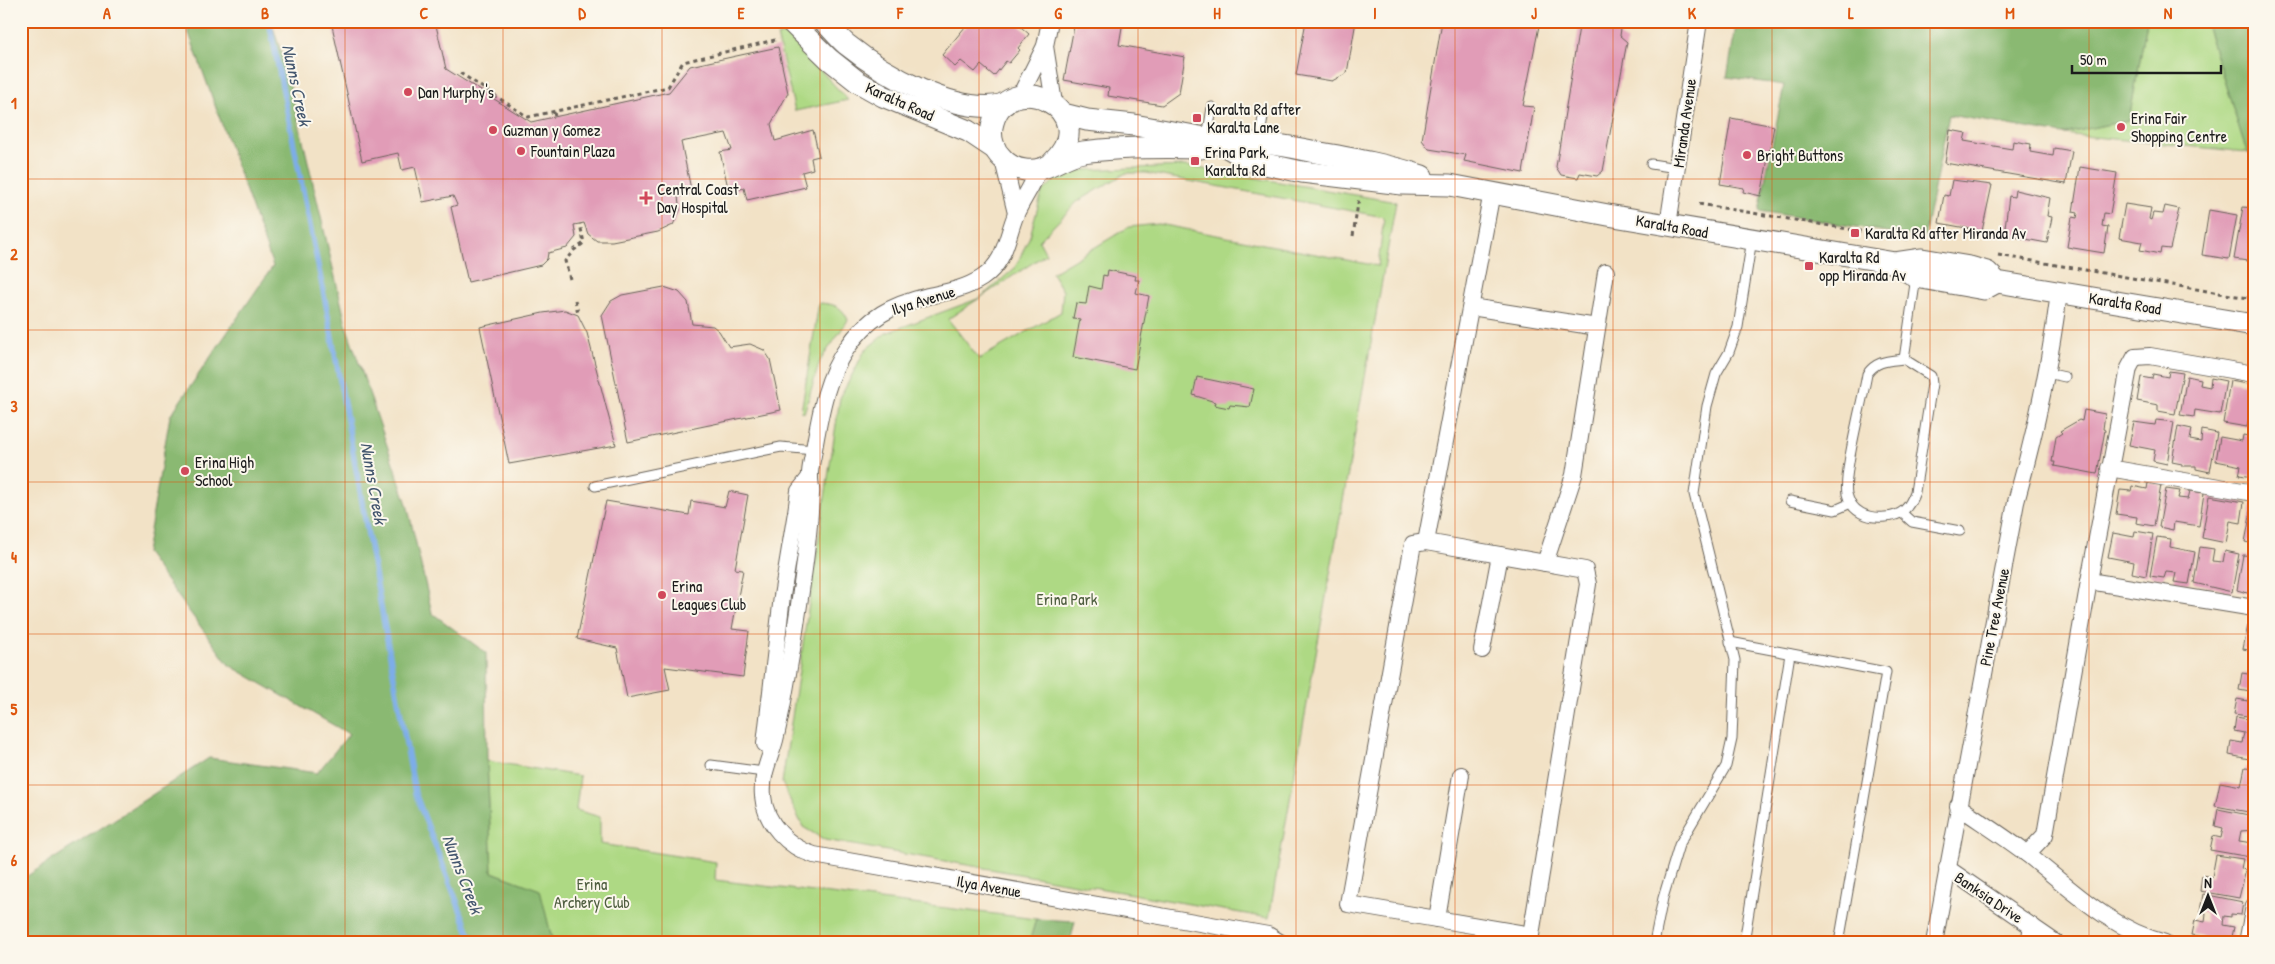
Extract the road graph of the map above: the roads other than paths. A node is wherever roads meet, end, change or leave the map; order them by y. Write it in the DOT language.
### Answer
graph roads {
  1 [pos="824,21"];
  2 [pos="1050,21"];
  3 [pos="1699,21"];
  4 [pos="787,29"];
  5 [pos="1045,46"];
  6 [pos="1012,100"];
  7 [pos="1212,107"];
  8 [pos="1058,109"];
  9 [pos="1263,117"];
  10 [pos="1212,142"];
  11 [pos="1259,143"];
  12 [pos="999,155"];
  13 [pos="1652,164"];
  14 [pos="1045,166"];
  15 [pos="1677,168"];
  16 [pos="1450,185"];
  17 [pos="1492,192"];
  18 [pos="1016,213"];
  19 [pos="1668,225"];
  20 [pos="1752,240"];
  21 [pos="1895,263"];
  22 [pos="1606,272"];
  23 [pos="1916,277"];
  24 [pos="1997,282"];
  25 [pos="2059,293"];
  26 [pos="1471,307"];
  27 [pos="2254,325"];
  28 [pos="1597,327"];
  29 [pos="1904,359"];
  30 [pos="2047,373"];
  31 [pos="2254,374"];
  32 [pos="2065,377"];
  33 [pos="814,450"];
  34 [pos="2109,468"];
  35 [pos="595,486"];
  36 [pos="2254,493"];
  37 [pos="1790,501"];
  38 [pos="1851,503"];
  39 [pos="1902,513"];
  40 [pos="1960,531"];
  41 [pos="1426,542"];
  42 [pos="1500,555"];
  43 [pos="1544,563"];
  44 [pos="2089,581"];
  45 [pos="2254,608"];
  46 [pos="1730,642"];
  47 [pos="1482,650"];
  48 [pos="1790,654"];
  49 [pos="711,765"];
  50 [pos="765,766"];
  51 [pos="1460,775"];
  52 [pos="1958,806"];
  53 [pos="2027,854"];
  54 [pos="1947,868"];
  55 [pos="2254,906"];
  56 [pos="1437,919"];
  57 [pos="2032,926"];
  58 [pos="1530,939"];
  59 [pos="1281,943"];
  60 [pos="1654,943"];
  61 [pos="1744,943"];
  62 [pos="1839,943"];
  63 [pos="1934,943"];
  64 [pos="2029,943"];
  65 [pos="2056,943"];
  66 [pos="2165,943"];
  67 [pos="2247,943"];
  1 -- 6 [label="street, Karalta Road"];
  2 -- 5 [label="street"];
  3 -- 15 [label="street, Miranda Avenue"];
  4 -- 12 [label="street, Karalta Road"];
  5 -- 6 [label="street"];
  5 -- 8 [label="street"];
  6 -- 8 [label="street, Karalta Road"];
  6 -- 12 [label="street"];
  7 -- 10 [label="lane"];
  8 -- 10 [label="street, Karalta Road"];
  8 -- 14 [label="street"];
  9 -- 11 [label="lane"];
  10 -- 11 [label="street, Karalta Road"];
  10 -- 14 [label="street, Karalta Road"];
  10 -- 16 [label="street, Karalta Road"];
  11 -- 16 [label="street, Karalta Road"];
  12 -- 14 [label="street, Karalta Road"];
  12 -- 18 [label="street"];
  13 -- 15 [label="lane"];
  14 -- 18 [label="street, Ilya Avenue"];
  15 -- 19 [label="street, Miranda Avenue"];
  16 -- 17 [label="street, Karalta Road"];
  17 -- 19 [label="street, Karalta Road"];
  17 -- 26 [label="street"];
  18 -- 33 [label="street, Ilya Avenue"];
  19 -- 20 [label="street, Karalta Road"];
  20 -- 21 [label="street, Karalta Road"];
  20 -- 46 [label="lane"];
  21 -- 23 [label="street, Karalta Road"];
  21 -- 24 [label="street, Karalta Road"];
  22 -- 28 [label="street"];
  23 -- 24 [label="street, Karalta Road"];
  23 -- 29 [label="lane"];
  24 -- 25 [label="street, Karalta Road"];
  25 -- 27 [label="street, Karalta Road"];
  25 -- 30 [label="street, Pine Tree Avenue"];
  26 -- 28 [label="street"];
  26 -- 41 [label="street"];
  28 -- 43 [label="street"];
  29 -- 38 [label="lane"];
  29 -- 39 [label="lane"];
  30 -- 32 [label="lane"];
  30 -- 52 [label="street, Pine Tree Avenue"];
  31 -- 34 [label="street"];
  33 -- 35 [label="lane"];
  33 -- 50 [label="street, Ilya Avenue"];
  34 -- 36 [label="street"];
  34 -- 44 [label="street"];
  37 -- 38 [label="lane"];
  38 -- 39 [label="lane"];
  39 -- 40 [label="lane"];
  41 -- 42 [label="street"];
  41 -- 56 [label="street"];
  42 -- 43 [label="street"];
  42 -- 47 [label="street"];
  43 -- 58 [label="street"];
  44 -- 45 [label="street"];
  44 -- 53 [label="street"];
  46 -- 48 [label="lane"];
  46 -- 60 [label="lane"];
  48 -- 61 [label="lane"];
  48 -- 62 [label="lane"];
  49 -- 50 [label="lane"];
  50 -- 59 [label="street, Ilya Avenue"];
  51 -- 56 [label="street"];
  52 -- 53 [label="street"];
  52 -- 54 [label="street, Pine Tree Avenue"];
  53 -- 66 [label="street"];
  54 -- 57 [label="street, Banksia Drive"];
  54 -- 63 [label="street, Pine Tree Avenue"];
  55 -- 67 [label="street"];
  56 -- 58 [label="street"];
  57 -- 64 [label="street"];
  57 -- 65 [label="street, Banksia Drive"];
}
